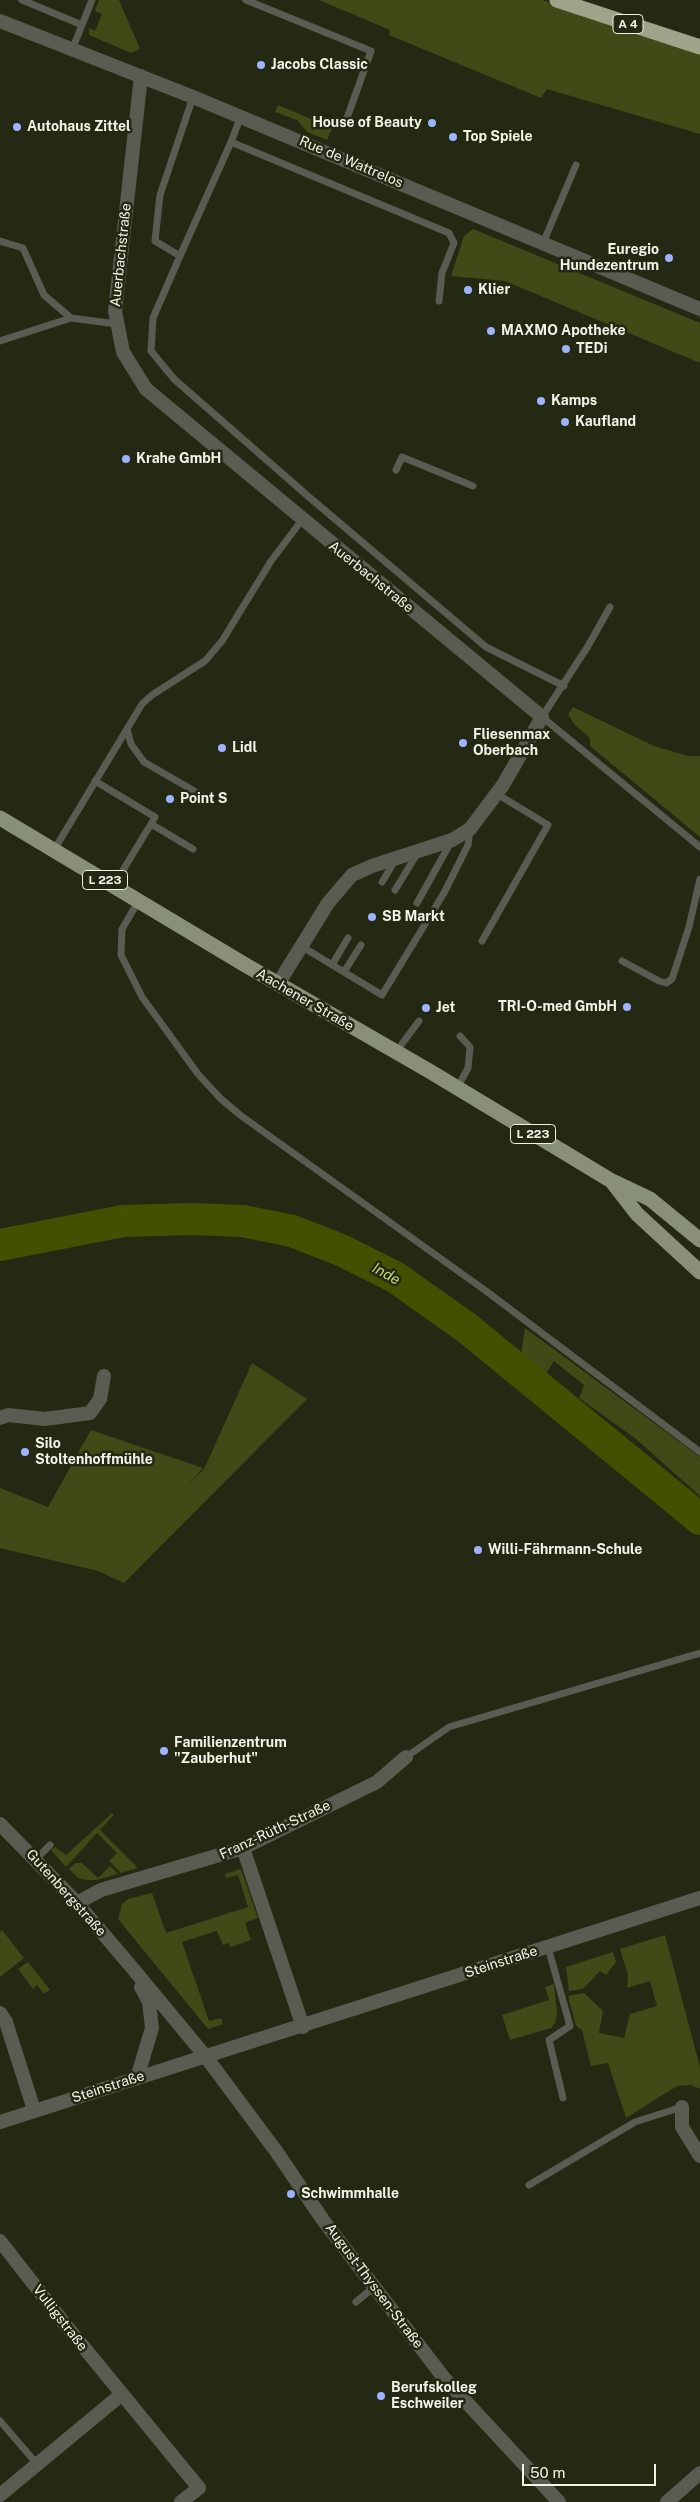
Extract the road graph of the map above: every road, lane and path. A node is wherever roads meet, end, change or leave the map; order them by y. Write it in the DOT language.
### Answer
graph roads {
  1 [pos="22,0"];
  2 [pos="92,0"];
  3 [pos="246,0"];
  4 [pos="557,0"];
  5 [pos="0,21"];
  6 [pos="82,25"];
  7 [pos="700,47"];
  8 [pos="72,50"];
  9 [pos="141,76"];
  10 [pos="193,97"];
  11 [pos="241,116"];
  12 [pos="346,118"];
  13 [pos="231,142"];
  14 [pos="576,165"];
  15 [pos="0,241"];
  16 [pos="543,243"];
  17 [pos="180,256"];
  18 [pos="439,301"];
  19 [pos="700,309"];
  20 [pos="71,318"];
  21 [pos="117,324"];
  22 [pos="0,341"];
  23 [pos="396,470"];
  24 [pos="473,486"];
  25 [pos="302,520"];
  26 [pos="610,607"];
  27 [pos="564,686"];
  28 [pos="542,717"];
  29 [pos="127,729"];
  30 [pos="96,781"];
  31 [pos="497,794"];
  32 [pos="203,796"];
  33 [pos="0,818"];
  34 [pos="151,824"];
  35 [pos="470,829"];
  36 [pos="452,840"];
  37 [pos="700,847"];
  38 [pos="192,849"];
  39 [pos="54,850"];
  40 [pos="419,851"];
  41 [pos="397,858"];
  42 [pos="700,878"];
  43 [pos="382,882"];
  44 [pos="114,885"];
  45 [pos="395,890"];
  46 [pos="139,900"];
  47 [pos="417,903"];
  48 [pos="348,938"];
  49 [pos="482,941"];
  50 [pos="361,945"];
  51 [pos="301,946"];
  52 [pos="622,961"];
  53 [pos="332,965"];
  54 [pos="344,972"];
  55 [pos="278,984"];
  56 [pos="419,1022"];
  57 [pos="460,1036"];
  58 [pos="396,1052"];
  59 [pos="457,1088"];
  60 [pos="610,1180"];
  61 [pos="700,1240"];
  62 [pos="700,1272"];
  63 [pos="104,1376"];
  64 [pos="0,1418"];
  65 [pos="700,1452"];
  66 [pos="700,1653"];
  67 [pos="406,1757"];
  68 [pos="0,1824"];
  69 [pos="50,1846"];
  70 [pos="243,1848"];
  71 [pos="36,1859"];
  72 [pos="700,1898"];
  73 [pos="78,1903"];
  74 [pos="548,1947"];
  75 [pos="129,1964"];
  76 [pos="0,2013"];
  77 [pos="302,2027"];
  78 [pos="206,2057"];
  79 [pos="137,2078"];
  80 [pos="563,2098"];
  81 [pos="682,2106"];
  82 [pos="34,2110"];
  83 [pos="0,2122"];
  84 [pos="700,2156"];
  85 [pos="529,2185"];
  86 [pos="0,2241"];
  87 [pos="374,2287"];
  88 [pos="356,2302"];
  89 [pos="122,2394"];
  90 [pos="0,2421"];
  91 [pos="37,2464"];
  92 [pos="700,2473"];
  93 [pos="0,2495"];
  94 [pos="182,2502"];
  95 [pos="559,2502"];
  96 [pos="667,2502"];
  1 -- 6 [label="lane"];
  2 -- 6 [label="lane"];
  3 -- 12 [label="lane"];
  4 -- 7 [label="highway, A 4"];
  5 -- 8 [label="street, Rue de Wattrelos"];
  6 -- 8 [label="lane"];
  8 -- 9 [label="street, Rue de Wattrelos"];
  9 -- 10 [label="street, Rue de Wattrelos"];
  9 -- 21 [label="street, Auerbachstraße"];
  10 -- 11 [label="street, Rue de Wattrelos"];
  10 -- 17 [label="lane"];
  11 -- 13 [label="lane"];
  11 -- 16 [label="street, Rue de Wattrelos"];
  13 -- 17 [label="lane"];
  13 -- 18 [label="lane"];
  14 -- 16 [label="lane"];
  15 -- 20 [label="lane"];
  16 -- 19 [label="street, Rue de Wattrelos"];
  17 -- 27 [label="lane"];
  20 -- 21 [label="lane"];
  20 -- 22 [label="lane"];
  21 -- 25 [label="street, Auerbachstraße"];
  23 -- 24 [label="lane"];
  25 -- 28 [label="street, Auerbachstraße"];
  25 -- 29 [label="lane"];
  26 -- 27 [label="lane"];
  27 -- 28 [label="lane"];
  28 -- 31 [label="street"];
  28 -- 37 [label="lane"];
  29 -- 30 [label="lane"];
  29 -- 32 [label="lane"];
  30 -- 34 [label="lane"];
  30 -- 39 [label="lane"];
  31 -- 35 [label="street"];
  31 -- 49 [label="lane"];
  33 -- 39 [label="main road, Aachener Straße / L 223"];
  34 -- 38 [label="lane"];
  34 -- 44 [label="lane"];
  35 -- 36 [label="street"];
  35 -- 54 [label="lane"];
  36 -- 40 [label="street"];
  36 -- 47 [label="lane"];
  39 -- 44 [label="main road, Aachener Straße / L 223"];
  40 -- 41 [label="street"];
  40 -- 45 [label="lane"];
  41 -- 43 [label="lane"];
  41 -- 51 [label="street"];
  42 -- 52 [label="lane"];
  44 -- 46 [label="main road, Aachener Straße / L 223"];
  46 -- 55 [label="main road, Aachener Straße / L 223"];
  46 -- 65 [label="lane"];
  48 -- 53 [label="lane"];
  50 -- 54 [label="lane"];
  51 -- 53 [label="lane"];
  51 -- 55 [label="street"];
  53 -- 54 [label="lane"];
  55 -- 58 [label="main road, Aachener Straße / L 223"];
  56 -- 58 [label="lane"];
  57 -- 59 [label="lane"];
  58 -- 59 [label="main road, Aachener Straße / L 223"];
  59 -- 60 [label="main road, Aachener Straße / L 223"];
  60 -- 61 [label="main road, Aachener Straße / L 223"];
  60 -- 62 [label="main road, Aachener Straße / L 223"];
  63 -- 64 [label="street"];
  66 -- 67 [label="lane"];
  67 -- 70 [label="street, Franz-Rüth-Straße"];
  68 -- 71 [label="street, Gutenbergstraße"];
  69 -- 71 [label="lane"];
  70 -- 73 [label="street, Franz-Rüth-Straße"];
  70 -- 77 [label="street"];
  71 -- 73 [label="street, Gutenbergstraße"];
  72 -- 74 [label="street, Steinstraße"];
  73 -- 75 [label="street, Gutenbergstraße"];
  74 -- 77 [label="street, Steinstraße"];
  74 -- 80 [label="lane"];
  75 -- 78 [label="street, Gutenbergstraße"];
  75 -- 79 [label="street, Gutenbergstraße"];
  76 -- 82 [label="street"];
  77 -- 78 [label="street, Steinstraße"];
  78 -- 79 [label="street, Steinstraße"];
  78 -- 87 [label="street, August-Thyssen-Straße"];
  79 -- 82 [label="street, Steinstraße"];
  81 -- 84 [label="street"];
  81 -- 85 [label="lane"];
  82 -- 83 [label="street, Steinstraße"];
  86 -- 89 [label="street, Vulligstraße"];
  87 -- 88 [label="lane"];
  87 -- 95 [label="street, August-Thyssen-Straße"];
  89 -- 91 [label="street"];
  89 -- 94 [label="street, Vulligstraße"];
  90 -- 91 [label="lane"];
  91 -- 93 [label="street"];
  92 -- 96 [label="street"];
}
